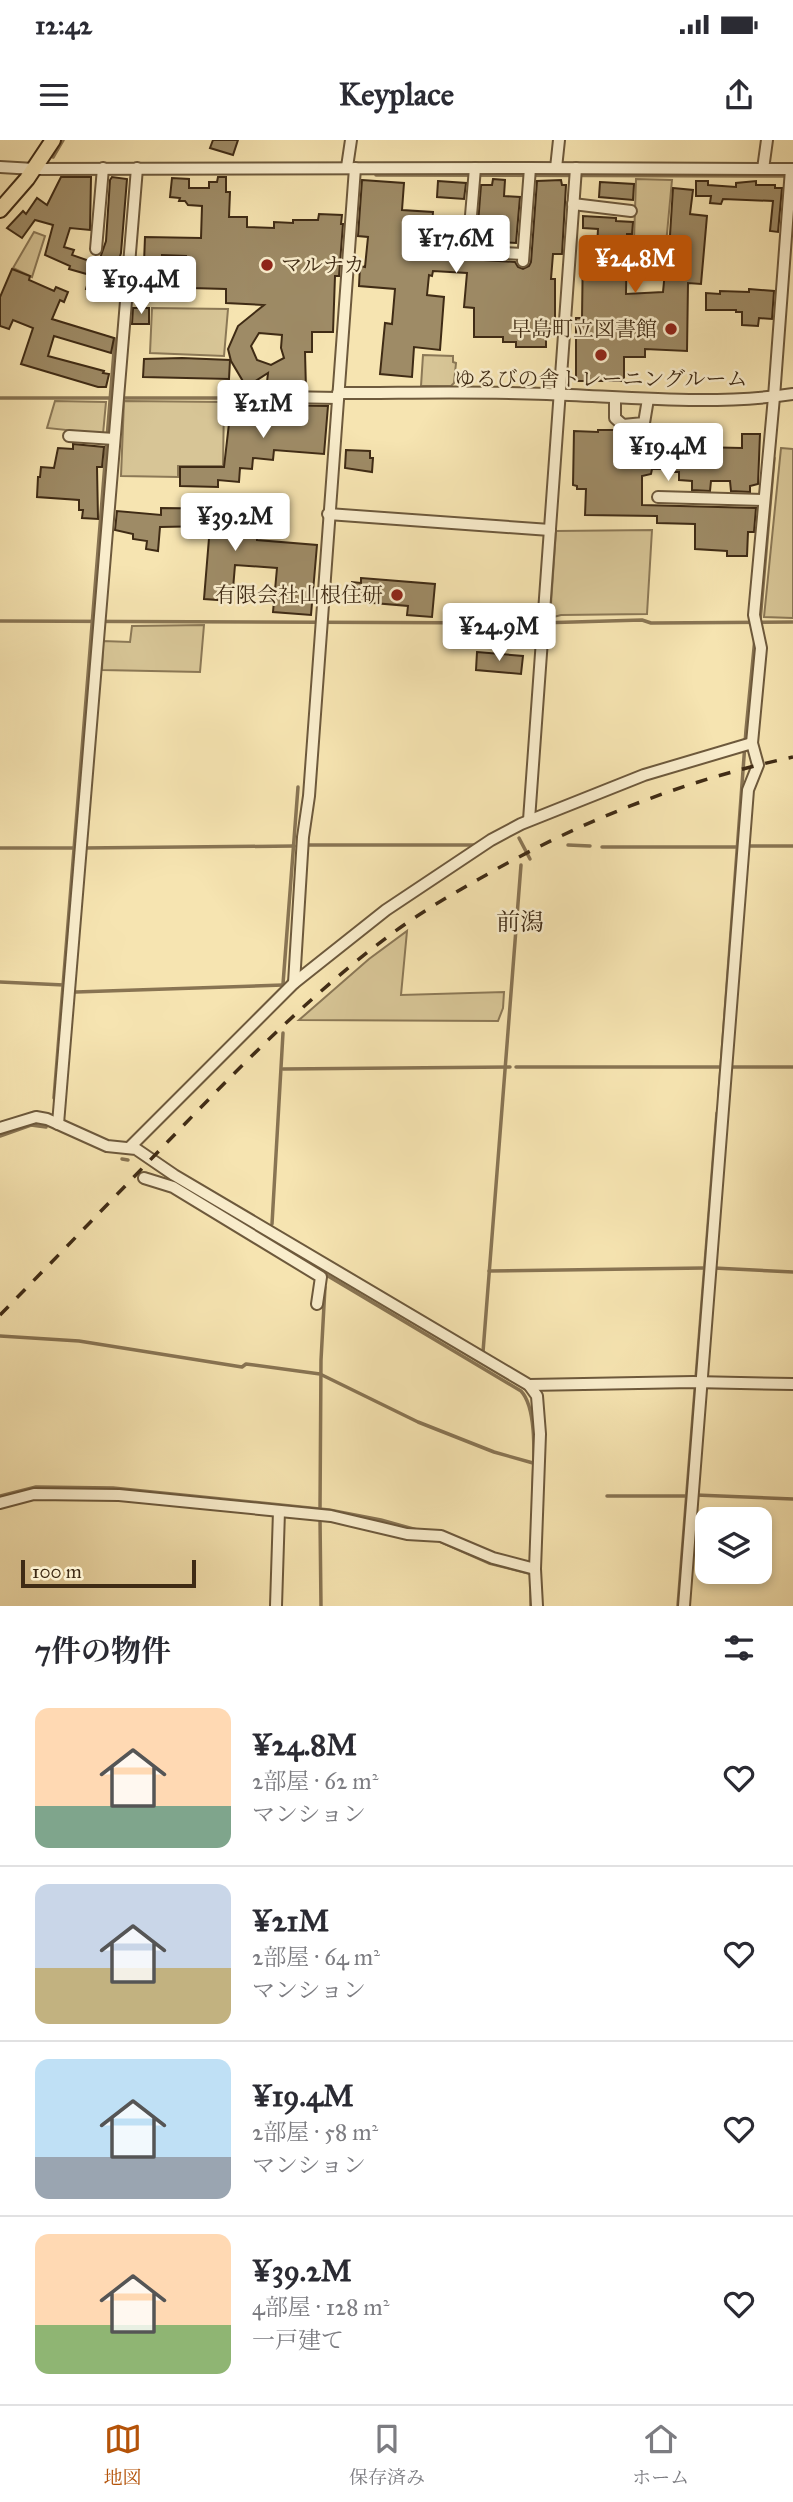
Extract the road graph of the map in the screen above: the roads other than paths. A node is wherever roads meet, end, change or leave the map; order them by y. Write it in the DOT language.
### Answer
graph roads {
  1 [pos="53,140"];
  2 [pos="351,140"];
  3 [pos="559,140"];
  4 [pos="767,140"];
  5 [pos="0,167"];
  6 [pos="103,168"];
  7 [pos="137,168"];
  8 [pos="351,168"];
  9 [pos="556,168"];
  10 [pos="34,169"];
  11 [pos="763,169"];
  12 [pos="474,172"];
  13 [pos="576,172"];
  14 [pos="530,173"];
  15 [pos="791,173"];
  16 [pos="573,204"];
  17 [pos="0,210"];
  18 [pos="631,211"];
  19 [pos="96,249"];
  20 [pos="793,394"];
  21 [pos="338,395"];
  22 [pos="560,395"];
  23 [pos="232,396"];
  24 [pos="774,397"];
  25 [pos="615,398"];
  26 [pos="648,399"];
  27 [pos="69,436"];
  28 [pos="109,439"];
  29 [pos="658,497"];
  30 [pos="763,500"];
  31 [pos="328,514"];
  32 [pos="551,530"];
  33 [pos="746,744"];
  34 [pos="525,822"];
  35 [pos="294,983"];
  36 [pos="58,1124"];
  37 [pos="0,1128"];
  38 [pos="130,1147"];
  39 [pos="144,1178"];
  40 [pos="175,1182"];
  41 [pos="320,1270"];
  42 [pos="317,1304"];
  43 [pos="697,1382"];
  44 [pos="793,1384"];
  45 [pos="529,1385"];
  46 [pos="0,1503"];
  47 [pos="279,1511"];
  48 [pos="535,1569"];
  49 [pos="276,1606"];
  50 [pos="537,1606"];
  51 [pos="684,1606"];
  1 -- 10 [label="main road"];
  2 -- 8 [label="street"];
  3 -- 9 [label="street"];
  4 -- 11 [label="street"];
  5 -- 10 [label="street"];
  6 -- 7 [label="street"];
  6 -- 10 [label="street"];
  6 -- 19 [label="street"];
  7 -- 8 [label="street"];
  7 -- 28 [label="street"];
  8 -- 12 [label="street"];
  8 -- 21 [label="street"];
  9 -- 13 [label="street"];
  9 -- 14 [label="street"];
  10 -- 17 [label="main road"];
  11 -- 13 [label="street"];
  11 -- 15 [label="street"];
  12 -- 14 [label="street"];
  12 -- 14 [label="street"];
  13 -- 16 [label="street"];
  15 -- 24 [label="street"];
  16 -- 18 [label="street"];
  16 -- 22 [label="street"];
  20 -- 24 [label="street"];
  21 -- 22 [label="street"];
  21 -- 23 [label="street"];
  21 -- 31 [label="street"];
  22 -- 25 [label="street"];
  22 -- 32 [label="street"];
  24 -- 26 [label="street"];
  24 -- 30 [label="street"];
  25 -- 26 [label="street"];
  25 -- 26 [label="street"];
  27 -- 28 [label="street"];
  28 -- 36 [label="street"];
  29 -- 30 [label="street"];
  30 -- 33 [label="street"];
  31 -- 32 [label="street"];
  31 -- 35 [label="street"];
  32 -- 34 [label="street"];
  33 -- 34 [label="street"];
  33 -- 43 [label="street"];
  34 -- 35 [label="street"];
  35 -- 38 [label="street"];
  36 -- 37 [label="street"];
  36 -- 38 [label="street"];
  38 -- 40 [label="street"];
  39 -- 40 [label="street"];
  40 -- 41 [label="street"];
  41 -- 42 [label="street"];
  41 -- 45 [label="street"];
  43 -- 44 [label="street"];
  43 -- 45 [label="street"];
  43 -- 51 [label="street"];
  45 -- 48 [label="street"];
  46 -- 47 [label="street"];
  47 -- 48 [label="street"];
  47 -- 49 [label="street"];
  48 -- 50 [label="street"];
}
